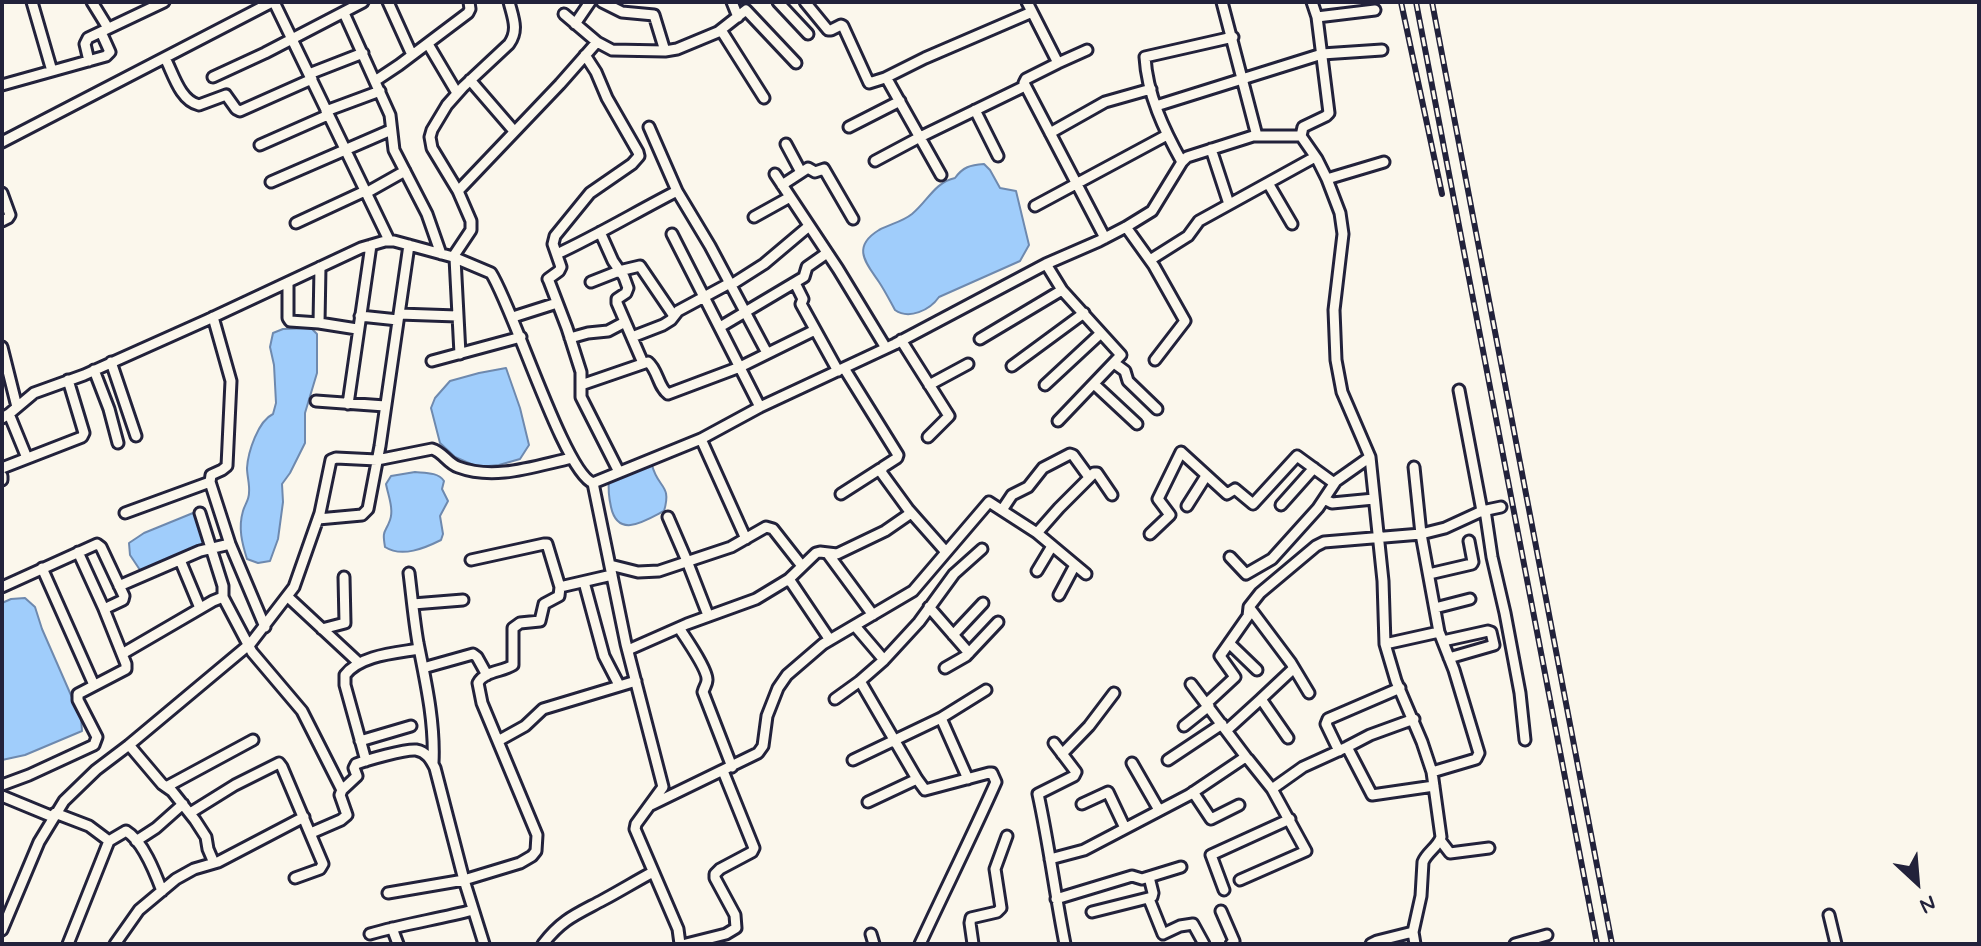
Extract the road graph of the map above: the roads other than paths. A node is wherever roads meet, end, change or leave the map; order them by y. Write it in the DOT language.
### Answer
graph roads {
  1 [pos="32,2"];
  2 [pos="92,2"];
  3 [pos="164,2"];
  4 [pos="273,2"];
  5 [pos="363,2"];
  6 [pos="388,2"];
  7 [pos="469,2"];
  8 [pos="509,2"];
  9 [pos="590,2"];
  10 [pos="732,2"];
  11 [pos="778,2"];
  12 [pos="805,2"];
  13 [pos="1027,2"];
  14 [pos="1222,2"];
  15 [pos="1312,2"];
  16 [pos="609,3"];
  17 [pos="1375,10"];
  18 [pos="1032,12"];
  19 [pos="344,13"];
  20 [pos="564,14"];
  21 [pos="738,17"];
  22 [pos="1317,17"];
  23 [pos="575,24"];
  24 [pos="104,30"];
  25 [pos="721,30"];
  26 [pos="808,34"];
  27 [pos="1233,37"];
  28 [pos="292,39"];
  29 [pos="597,42"];
  30 [pos="428,44"];
  31 [pos="1087,50"];
  32 [pos="1382,50"];
  33 [pos="665,51"];
  34 [pos="363,53"];
  35 [pos="1322,54"];
  36 [pos="412,55"];
  37 [pos="585,55"];
  38 [pos="165,58"];
  39 [pos="89,61"];
  40 [pos="796,63"];
  41 [pos="1058,63"];
  42 [pos="52,71"];
  43 [pos="310,76"];
  44 [pos="213,77"];
  45 [pos="885,78"];
  46 [pos="470,80"];
  47 [pos="1243,80"];
  48 [pos="375,81"];
  49 [pos="2,85"];
  50 [pos="1025,86"];
  51 [pos="1151,89"];
  52 [pos="380,91"];
  53 [pos="457,93"];
  54 [pos="764,98"];
  55 [pos="900,101"];
  56 [pos="1156,106"];
  57 [pos="975,110"];
  58 [pos="327,113"];
  59 [pos="649,127"];
  60 [pos="849,127"];
  61 [pos="391,130"];
  62 [pos="514,131"];
  63 [pos="1050,133"];
  64 [pos="1167,135"];
  65 [pos="1257,136"];
  66 [pos="1301,136"];
  67 [pos="920,137"];
  68 [pos="2,142"];
  69 [pos="786,144"];
  70 [pos="260,145"];
  71 [pos="345,149"];
  72 [pos="1211,149"];
  73 [pos="998,156"];
  74 [pos="1315,157"];
  75 [pos="875,161"];
  76 [pos="1182,162"];
  77 [pos="1384,162"];
  78 [pos="405,171"];
  79 [pos="801,172"];
  80 [pos="775,174"];
  81 [pos="941,175"];
  82 [pos="1327,179"];
  83 [pos="271,182"];
  84 [pos="1268,183"];
  85 [pos="1078,184"];
  86 [pos="782,185"];
  87 [pos="458,191"];
  88 [pos="677,191"];
  89 [pos="365,192"];
  90 [pos="2,193"];
  91 [pos="790,197"];
  92 [pos="1229,204"];
  93 [pos="1035,206"];
  94 [pos="754,217"];
  95 [pos="853,219"];
  96 [pos="2,221"];
  97 [pos="296,223"];
  98 [pos="1292,224"];
  99 [pos="809,226"];
  100 [pos="1126,227"];
  101 [pos="600,232"];
  102 [pos="672,234"];
  103 [pos="1105,238"];
  104 [pos="389,240"];
  105 [pos="371,245"];
  106 [pos="409,245"];
  107 [pos="827,253"];
  108 [pos="441,254"];
  109 [pos="557,254"];
  110 [pos="454,258"];
  111 [pos="1150,260"];
  112 [pos="1046,264"];
  113 [pos="320,267"];
  114 [pos="619,271"];
  115 [pos="591,282"];
  116 [pos="795,283"];
  117 [pos="288,284"];
  118 [pos="730,284"];
  119 [pos="1062,290"];
  120 [pos="704,296"];
  121 [pos="557,303"];
  122 [pos="745,312"];
  123 [pos="1084,313"];
  124 [pos="360,316"];
  125 [pos="457,316"];
  126 [pos="674,316"];
  127 [pos="213,317"];
  128 [pos="399,317"];
  129 [pos="513,317"];
  130 [pos="625,322"];
  131 [pos="319,323"];
  132 [pos="720,327"];
  133 [pos="357,329"];
  134 [pos="815,330"];
  135 [pos="1101,333"];
  136 [pos="521,337"];
  137 [pos="632,337"];
  138 [pos="570,338"];
  139 [pos="980,339"];
  140 [pos="901,340"];
  141 [pos="2,347"];
  142 [pos="886,348"];
  143 [pos="767,353"];
  144 [pos="460,354"];
  145 [pos="1155,360"];
  146 [pos="432,361"];
  147 [pos="111,362"];
  148 [pos="643,363"];
  149 [pos="1114,363"];
  150 [pos="968,364"];
  151 [pos="1012,366"];
  152 [pos="740,367"];
  153 [pos="841,369"];
  154 [pos="94,370"];
  155 [pos="68,380"];
  156 [pos="1094,384"];
  157 [pos="581,385"];
  158 [pos="929,385"];
  159 [pos="1045,385"];
  160 [pos="1459,390"];
  161 [pos="316,401"];
  162 [pos="348,404"];
  163 [pos="385,406"];
  164 [pos="760,407"];
  165 [pos="1157,409"];
  166 [pos="9,413"];
  167 [pos="130,420"];
  168 [pos="1058,421"];
  169 [pos="1137,424"];
  170 [pos="113,426"];
  171 [pos="136,436"];
  172 [pos="928,437"];
  173 [pos="701,439"];
  174 [pos="118,443"];
  175 [pos="1370,457"];
  176 [pos="27,458"];
  177 [pos="572,458"];
  178 [pos="377,460"];
  179 [pos="1414,467"];
  180 [pos="2,468"];
  181 [pos="1314,468"];
  182 [pos="880,469"];
  183 [pos="619,472"];
  184 [pos="1206,476"];
  185 [pos="1089,477"];
  186 [pos="210,482"];
  187 [pos="593,483"];
  188 [pos="1334,483"];
  189 [pos="841,494"];
  190 [pos="1112,495"];
  191 [pos="1324,499"];
  192 [pos="1374,499"];
  193 [pos="1281,505"];
  194 [pos="1187,506"];
  195 [pos="1501,507"];
  196 [pos="1002,510"];
  197 [pos="1483,510"];
  198 [pos="125,513"];
  199 [pos="200,513"];
  200 [pos="911,513"];
  201 [pos="668,517"];
  202 [pos="318,519"];
  203 [pos="1037,533"];
  204 [pos="1150,534"];
  205 [pos="1421,534"];
  206 [pos="1377,537"];
  207 [pos="746,539"];
  208 [pos="1469,541"];
  209 [pos="230,544"];
  210 [pos="1052,546"];
  211 [pos="211,548"];
  212 [pos="982,549"];
  213 [pos="78,552"];
  214 [pos="946,552"];
  215 [pos="828,554"];
  216 [pos="1230,557"];
  217 [pos="180,560"];
  218 [pos="471,560"];
  219 [pos="687,561"];
  220 [pos="1075,565"];
  221 [pos="802,566"];
  222 [pos="42,568"];
  223 [pos="611,570"];
  224 [pos="1037,571"];
  225 [pos="409,573"];
  226 [pos="1086,574"];
  227 [pos="1429,574"];
  228 [pos="344,577"];
  229 [pos="789,579"];
  230 [pos="584,582"];
  231 [pos="119,586"];
  232 [pos="2,587"];
  233 [pos="560,587"];
  234 [pos="1059,595"];
  235 [pos="223,597"];
  236 [pos="288,597"];
  237 [pos="1470,599"];
  238 [pos="463,600"];
  239 [pos="983,603"];
  240 [pos="413,604"];
  241 [pos="929,607"];
  242 [pos="1249,607"];
  243 [pos="200,608"];
  244 [pos="1435,608"];
  245 [pos="104,609"];
  246 [pos="708,615"];
  247 [pos="873,615"];
  248 [pos="998,622"];
  249 [pos="855,626"];
  250 [pos="265,627"];
  251 [pos="679,628"];
  252 [pos="322,629"];
  253 [pos="953,635"];
  254 [pos="1441,637"];
  255 [pos="830,640"];
  256 [pos="1229,643"];
  257 [pos="1385,644"];
  258 [pos="247,646"];
  259 [pos="419,649"];
  260 [pos="628,650"];
  261 [pos="969,653"];
  262 [pos="122,654"];
  263 [pos="1449,658"];
  264 [pos="884,660"];
  265 [pos="359,663"];
  266 [pos="423,668"];
  267 [pos="945,668"];
  268 [pos="1294,668"];
  269 [pos="1257,670"];
  270 [pos="487,675"];
  271 [pos="636,681"];
  272 [pos="860,681"];
  273 [pos="1191,684"];
  274 [pos="94,685"];
  275 [pos="619,685"];
  276 [pos="1400,688"];
  277 [pos="986,690"];
  278 [pos="1114,693"];
  279 [pos="1309,693"];
  280 [pos="835,699"];
  281 [pos="1261,699"];
  282 [pos="1208,705"];
  283 [pos="941,718"];
  284 [pos="1414,719"];
  285 [pos="411,726"];
  286 [pos="1184,726"];
  287 [pos="1224,727"];
  288 [pos="1288,738"];
  289 [pos="253,740"];
  290 [pos="894,740"];
  291 [pos="1525,740"];
  292 [pos="360,741"];
  293 [pos="498,741"];
  294 [pos="1054,743"];
  295 [pos="129,745"];
  296 [pos="1343,749"];
  297 [pos="1062,754"];
  298 [pos="1246,757"];
  299 [pos="853,760"];
  300 [pos="1168,760"];
  301 [pos="366,761"];
  302 [pos="433,763"];
  303 [pos="1132,763"];
  304 [pos="728,769"];
  305 [pos="1432,772"];
  306 [pos="917,779"];
  307 [pos="968,779"];
  308 [pos="2,785"];
  309 [pos="1434,786"];
  310 [pos="166,787"];
  311 [pos="1272,789"];
  312 [pos="342,790"];
  313 [pos="1193,792"];
  314 [pos="2,796"];
  315 [pos="868,802"];
  316 [pos="183,804"];
  317 [pos="1082,804"];
  318 [pos="651,805"];
  319 [pos="1239,805"];
  320 [pos="1159,810"];
  321 [pos="190,813"];
  322 [pos="54,815"];
  323 [pos="304,817"];
  324 [pos="1290,819"];
  325 [pos="1125,828"];
  326 [pos="311,833"];
  327 [pos="1007,836"];
  328 [pos="1440,840"];
  329 [pos="109,841"];
  330 [pos="136,841"];
  331 [pos="1489,848"];
  332 [pos="1050,859"];
  333 [pos="214,863"];
  334 [pos="1181,867"];
  335 [pos="653,872"];
  336 [pos="1149,877"];
  337 [pos="295,878"];
  338 [pos="464,880"];
  339 [pos="1240,880"];
  340 [pos="1224,890"];
  341 [pos="162,891"];
  342 [pos="388,893"];
  343 [pos="1056,899"];
  344 [pos="1149,899"];
  345 [pos="473,910"];
  346 [pos="1221,911"];
  347 [pos="1092,912"];
  348 [pos="1829,915"];
  349 [pos="392,928"];
  350 [pos="2,930"];
  351 [pos="1413,932"];
  352 [pos="370,934"];
  353 [pos="1547,935"];
  354 [pos="68,944"];
  355 [pos="115,944"];
  356 [pos="398,944"];
  357 [pos="484,944"];
  358 [pos="543,944"];
  359 [pos="683,944"];
  360 [pos="920,944"];
  361 [pos="973,944"];
  362 [pos="1065,944"];
  363 [pos="1204,944"];
  364 [pos="1231,944"];
  365 [pos="1371,944"];
  366 [pos="1415,944"];
  367 [pos="1515,944"];
  368 [pos="1836,944"];
  1 -- 42 [label="street"];
  2 -- 24 [label="street"];
  3 -- 24 [label="street"];
  4 -- 28 [label="street"];
  4 -- 38 [label="street"];
  5 -- 19 [label="street"];
  6 -- 36 [label="street"];
  7 -- 30 [label="street"];
  8 -- 46 [label="street"];
  9 -- 23 [label="street"];
  10 -- 21 [label="street"];
  11 -- 26 [label="street"];
  12 -- 45 [label="street"];
  13 -- 18 [label="street"];
  14 -- 27 [label="street"];
  15 -- 22 [label="street"];
  16 -- 33 [label="street"];
  17 -- 22 [label="street"];
  18 -- 41 [label="street"];
  18 -- 45 [label="street"];
  19 -- 28 [label="street"];
  19 -- 34 [label="street"];
  20 -- 23 [label="street"];
  21 -- 25 [label="street"];
  21 -- 40 [label="street"];
  22 -- 35 [label="street"];
  23 -- 29 [label="street"];
  24 -- 39 [label="street"];
  24 -- 39 [label="street"];
  25 -- 33 [label="street"];
  25 -- 54 [label="street"];
  27 -- 47 [label="street"];
  27 -- 51 [label="street"];
  28 -- 43 [label="street"];
  28 -- 44 [label="street"];
  29 -- 33 [label="street"];
  29 -- 37 [label="street"];
  30 -- 36 [label="street"];
  30 -- 53 [label="street"];
  31 -- 41 [label="street"];
  32 -- 35 [label="street"];
  34 -- 43 [label="street"];
  34 -- 48 [label="street"];
  35 -- 47 [label="street"];
  35 -- 66 [label="street"];
  36 -- 48 [label="street"];
  37 -- 62 [label="street"];
  37 -- 109 [label="street"];
  38 -- 43 [label="street"];
  38 -- 68 [label="street"];
  39 -- 42 [label="street"];
  41 -- 50 [label="street"];
  42 -- 49 [label="street"];
  43 -- 58 [label="street"];
  45 -- 55 [label="street"];
  46 -- 53 [label="street"];
  46 -- 62 [label="street"];
  47 -- 56 [label="street"];
  47 -- 65 [label="street"];
  48 -- 52 [label="street"];
  50 -- 57 [label="street"];
  50 -- 63 [label="street"];
  51 -- 56 [label="street"];
  51 -- 63 [label="street"];
  52 -- 58 [label="street"];
  52 -- 61 [label="street"];
  53 -- 87 [label="street"];
  55 -- 60 [label="street"];
  55 -- 67 [label="street"];
  56 -- 64 [label="street"];
  57 -- 67 [label="street"];
  57 -- 73 [label="street"];
  58 -- 70 [label="street"];
  58 -- 71 [label="street"];
  59 -- 88 [label="street"];
  61 -- 71 [label="street"];
  61 -- 78 [label="street"];
  62 -- 87 [label="street"];
  63 -- 85 [label="street"];
  64 -- 76 [label="street"];
  64 -- 85 [label="street"];
  65 -- 66 [label="street"];
  65 -- 72 [label="street"];
  66 -- 74 [label="street"];
  67 -- 75 [label="street"];
  67 -- 81 [label="street"];
  69 -- 79 [label="street"];
  71 -- 83 [label="street"];
  71 -- 89 [label="street"];
  72 -- 76 [label="street"];
  72 -- 92 [label="street"];
  74 -- 82 [label="street"];
  74 -- 84 [label="street"];
  76 -- 100 [label="street"];
  77 -- 82 [label="street"];
  78 -- 89 [label="street"];
  78 -- 108 [label="street"];
  79 -- 86 [label="street"];
  79 -- 95 [label="street"];
  80 -- 86 [label="street"];
  82 -- 175 [label="street"];
  84 -- 92 [label="street"];
  84 -- 98 [label="street"];
  85 -- 93 [label="street"];
  85 -- 103 [label="street"];
  86 -- 91 [label="street"];
  87 -- 110 [label="street"];
  88 -- 101 [label="street"];
  88 -- 118 [label="street"];
  89 -- 97 [label="street"];
  89 -- 104 [label="street"];
  90 -- 96 [label="street"];
  91 -- 94 [label="street"];
  91 -- 99 [label="street"];
  92 -- 111 [label="street"];
  99 -- 107 [label="street"];
  99 -- 118 [label="street"];
  100 -- 103 [label="street"];
  100 -- 111 [label="street"];
  101 -- 109 [label="street"];
  101 -- 114 [label="street"];
  102 -- 120 [label="street"];
  103 -- 112 [label="street"];
  104 -- 105 [label="street"];
  104 -- 106 [label="street"];
  105 -- 113 [label="street"];
  105 -- 124 [label="street"];
  106 -- 108 [label="street"];
  106 -- 128 [label="street"];
  107 -- 116 [label="street"];
  107 -- 142 [label="street"];
  108 -- 110 [label="street"];
  109 -- 121 [label="street"];
  110 -- 125 [label="street"];
  110 -- 129 [label="street"];
  111 -- 145 [label="street"];
  112 -- 119 [label="street"];
  112 -- 140 [label="street"];
  113 -- 117 [label="street"];
  113 -- 131 [label="street"];
  114 -- 115 [label="street"];
  114 -- 126 [label="street"];
  114 -- 130 [label="street"];
  116 -- 122 [label="street"];
  116 -- 134 [label="street"];
  117 -- 127 [label="street"];
  117 -- 131 [label="street"];
  118 -- 120 [label="street"];
  118 -- 122 [label="street"];
  119 -- 123 [label="street"];
  119 -- 139 [label="street"];
  120 -- 126 [label="street"];
  120 -- 132 [label="street"];
  121 -- 129 [label="street"];
  121 -- 138 [label="street"];
  122 -- 132 [label="street"];
  122 -- 143 [label="street"];
  123 -- 135 [label="street"];
  123 -- 151 [label="street"];
  124 -- 128 [label="street"];
  124 -- 133 [label="street"];
  125 -- 128 [label="street"];
  125 -- 144 [label="street"];
  126 -- 137 [label="street"];
  127 -- 147 [label="street"];
  127 -- 186 [label="street"];
  128 -- 163 [label="street"];
  129 -- 136 [label="street"];
  130 -- 137 [label="street"];
  130 -- 138 [label="street"];
  131 -- 133 [label="street"];
  132 -- 152 [label="street"];
  133 -- 162 [label="street"];
  134 -- 143 [label="street"];
  134 -- 153 [label="street"];
  135 -- 149 [label="street"];
  135 -- 159 [label="street"];
  136 -- 144 [label="street"];
  136 -- 177 [label="street"];
  137 -- 148 [label="street"];
  138 -- 157 [label="street"];
  140 -- 142 [label="street"];
  140 -- 158 [label="street"];
  141 -- 166 [label="street"];
  142 -- 153 [label="street"];
  143 -- 152 [label="street"];
  144 -- 146 [label="street"];
  147 -- 154 [label="street"];
  147 -- 167 [label="street"];
  148 -- 152 [label="street"];
  148 -- 157 [label="street"];
  149 -- 156 [label="street"];
  149 -- 165 [label="street"];
  150 -- 158 [label="street"];
  152 -- 164 [label="street"];
  153 -- 164 [label="street"];
  153 -- 182 [label="street"];
  154 -- 155 [label="street"];
  154 -- 170 [label="street"];
  155 -- 166 [label="street"];
  155 -- 176 [label="street"];
  156 -- 168 [label="street"];
  156 -- 169 [label="street"];
  157 -- 183 [label="street"];
  158 -- 172 [label="street"];
  160 -- 197 [label="street"];
  161 -- 162 [label="street"];
  162 -- 163 [label="street"];
  163 -- 178 [label="street"];
  164 -- 173 [label="street"];
  166 -- 176 [label="street"];
  167 -- 170 [label="street"];
  167 -- 171 [label="street"];
  170 -- 174 [label="street"];
  173 -- 183 [label="street"];
  173 -- 207 [label="street"];
  175 -- 188 [label="street"];
  175 -- 192 [label="street"];
  176 -- 180 [label="street"];
  177 -- 178 [label="street"];
  177 -- 187 [label="street"];
  178 -- 202 [label="street"];
  178 -- 202 [label="street"];
  179 -- 205 [label="street"];
  181 -- 184 [label="street"];
  181 -- 188 [label="street"];
  181 -- 193 [label="street"];
  182 -- 189 [label="street"];
  182 -- 200 [label="street"];
  183 -- 187 [label="street"];
  184 -- 194 [label="street"];
  184 -- 204 [label="street"];
  185 -- 190 [label="street"];
  185 -- 196 [label="street"];
  185 -- 203 [label="street"];
  186 -- 198 [label="street"];
  186 -- 209 [label="street"];
  187 -- 223 [label="street"];
  188 -- 191 [label="street"];
  191 -- 192 [label="street"];
  191 -- 216 [label="street"];
  192 -- 206 [label="street"];
  195 -- 197 [label="street"];
  196 -- 203 [label="street"];
  196 -- 214 [label="street"];
  197 -- 205 [label="street"];
  197 -- 291 [label="street"];
  199 -- 211 [label="street"];
  200 -- 214 [label="street"];
  200 -- 215 [label="street"];
  201 -- 219 [label="street"];
  202 -- 236 [label="street"];
  203 -- 210 [label="street"];
  205 -- 206 [label="street"];
  205 -- 227 [label="street"];
  206 -- 242 [label="street"];
  206 -- 257 [label="street"];
  207 -- 219 [label="street"];
  207 -- 221 [label="street"];
  208 -- 227 [label="street"];
  209 -- 211 [label="street"];
  209 -- 250 [label="street"];
  210 -- 220 [label="street"];
  210 -- 224 [label="street"];
  211 -- 217 [label="street"];
  211 -- 235 [label="street"];
  212 -- 241 [label="street"];
  213 -- 222 [label="street"];
  213 -- 231 [label="street"];
  213 -- 245 [label="street"];
  214 -- 247 [label="street"];
  215 -- 221 [label="street"];
  215 -- 247 [label="street"];
  217 -- 231 [label="street"];
  217 -- 243 [label="street"];
  218 -- 233 [label="street"];
  219 -- 223 [label="street"];
  219 -- 246 [label="street"];
  220 -- 226 [label="street"];
  220 -- 234 [label="street"];
  221 -- 229 [label="street"];
  222 -- 232 [label="street"];
  222 -- 274 [label="street"];
  223 -- 230 [label="street"];
  223 -- 260 [label="street"];
  225 -- 240 [label="street"];
  227 -- 244 [label="street"];
  228 -- 252 [label="street"];
  229 -- 246 [label="street"];
  229 -- 255 [label="street"];
  230 -- 233 [label="street"];
  230 -- 275 [label="street"];
  231 -- 245 [label="street"];
  233 -- 270 [label="street"];
  235 -- 243 [label="street"];
  235 -- 258 [label="street"];
  236 -- 250 [label="street"];
  236 -- 252 [label="street"];
  237 -- 244 [label="street"];
  238 -- 240 [label="street"];
  239 -- 253 [label="street"];
  240 -- 259 [label="street"];
  241 -- 253 [label="street"];
  241 -- 264 [label="street"];
  242 -- 256 [label="street"];
  242 -- 268 [label="street"];
  243 -- 262 [label="street"];
  244 -- 254 [label="street"];
  245 -- 262 [label="street"];
  246 -- 251 [label="street"];
  247 -- 249 [label="street"];
  248 -- 261 [label="street"];
  249 -- 255 [label="street"];
  249 -- 264 [label="street"];
  250 -- 258 [label="street"];
  251 -- 260 [label="street"];
  251 -- 304 [label="street"];
  252 -- 265 [label="street"];
  253 -- 261 [label="street"];
  254 -- 257 [label="street"];
  254 -- 263 [label="street"];
  254 -- 263 [label="street"];
  255 -- 304 [label="street"];
  256 -- 269 [label="street"];
  256 -- 282 [label="street"];
  257 -- 276 [label="street"];
  258 -- 295 [label="street"];
  258 -- 312 [label="street"];
  259 -- 265 [label="street"];
  259 -- 266 [label="street"];
  260 -- 271 [label="street"];
  261 -- 267 [label="street"];
  262 -- 274 [label="street"];
  263 -- 305 [label="street"];
  264 -- 272 [label="street"];
  265 -- 292 [label="street"];
  266 -- 270 [label="street"];
  266 -- 302 [label="street"];
  268 -- 279 [label="street"];
  268 -- 281 [label="street"];
  270 -- 293 [label="street"];
  271 -- 275 [label="street"];
  271 -- 318 [label="street"];
  272 -- 280 [label="street"];
  272 -- 290 [label="street"];
  273 -- 282 [label="street"];
  274 -- 308 [label="street"];
  275 -- 293 [label="street"];
  276 -- 284 [label="street"];
  276 -- 296 [label="street"];
  277 -- 283 [label="street"];
  278 -- 297 [label="street"];
  281 -- 287 [label="street"];
  281 -- 288 [label="street"];
  282 -- 286 [label="street"];
  282 -- 287 [label="street"];
  283 -- 290 [label="street"];
  283 -- 307 [label="street"];
  284 -- 296 [label="street"];
  284 -- 305 [label="street"];
  285 -- 292 [label="street"];
  287 -- 298 [label="street"];
  287 -- 300 [label="street"];
  289 -- 310 [label="street"];
  290 -- 299 [label="street"];
  290 -- 306 [label="street"];
  292 -- 301 [label="street"];
  293 -- 338 [label="street"];
  294 -- 297 [label="street"];
  295 -- 310 [label="street"];
  295 -- 322 [label="street"];
  296 -- 309 [label="street"];
  296 -- 311 [label="street"];
  297 -- 332 [label="street"];
  298 -- 311 [label="street"];
  298 -- 313 [label="street"];
  301 -- 302 [label="street"];
  301 -- 312 [label="street"];
  302 -- 338 [label="street"];
  303 -- 320 [label="street"];
  304 -- 318 [label="street"];
  304 -- 359 [label="street"];
  305 -- 309 [label="street"];
  306 -- 307 [label="street"];
  306 -- 315 [label="street"];
  307 -- 360 [label="street"];
  309 -- 328 [label="street"];
  310 -- 316 [label="street"];
  311 -- 324 [label="street"];
  312 -- 326 [label="street"];
  313 -- 319 [label="street"];
  313 -- 320 [label="street"];
  314 -- 322 [label="street"];
  316 -- 321 [label="street"];
  316 -- 330 [label="street"];
  317 -- 325 [label="street"];
  318 -- 335 [label="street"];
  320 -- 325 [label="street"];
  321 -- 323 [label="street"];
  321 -- 333 [label="street"];
  322 -- 329 [label="street"];
  322 -- 350 [label="street"];
  323 -- 326 [label="street"];
  323 -- 333 [label="street"];
  324 -- 339 [label="street"];
  324 -- 340 [label="street"];
  325 -- 332 [label="street"];
  326 -- 337 [label="street"];
  327 -- 361 [label="street"];
  328 -- 331 [label="street"];
  328 -- 351 [label="street"];
  329 -- 330 [label="street"];
  329 -- 354 [label="street"];
  330 -- 341 [label="street"];
  332 -- 343 [label="street"];
  333 -- 341 [label="street"];
  334 -- 336 [label="street"];
  335 -- 358 [label="street"];
  335 -- 359 [label="street"];
  336 -- 343 [label="street"];
  336 -- 344 [label="street"];
  338 -- 342 [label="street"];
  338 -- 345 [label="street"];
  341 -- 355 [label="street"];
  343 -- 362 [label="street"];
  344 -- 347 [label="street"];
  344 -- 363 [label="street"];
  345 -- 349 [label="street"];
  345 -- 357 [label="street"];
  346 -- 364 [label="street"];
  348 -- 368 [label="street"];
  349 -- 352 [label="street"];
  349 -- 356 [label="street"];
  351 -- 365 [label="street"];
  351 -- 366 [label="street"];
  353 -- 367 [label="street"];
}
